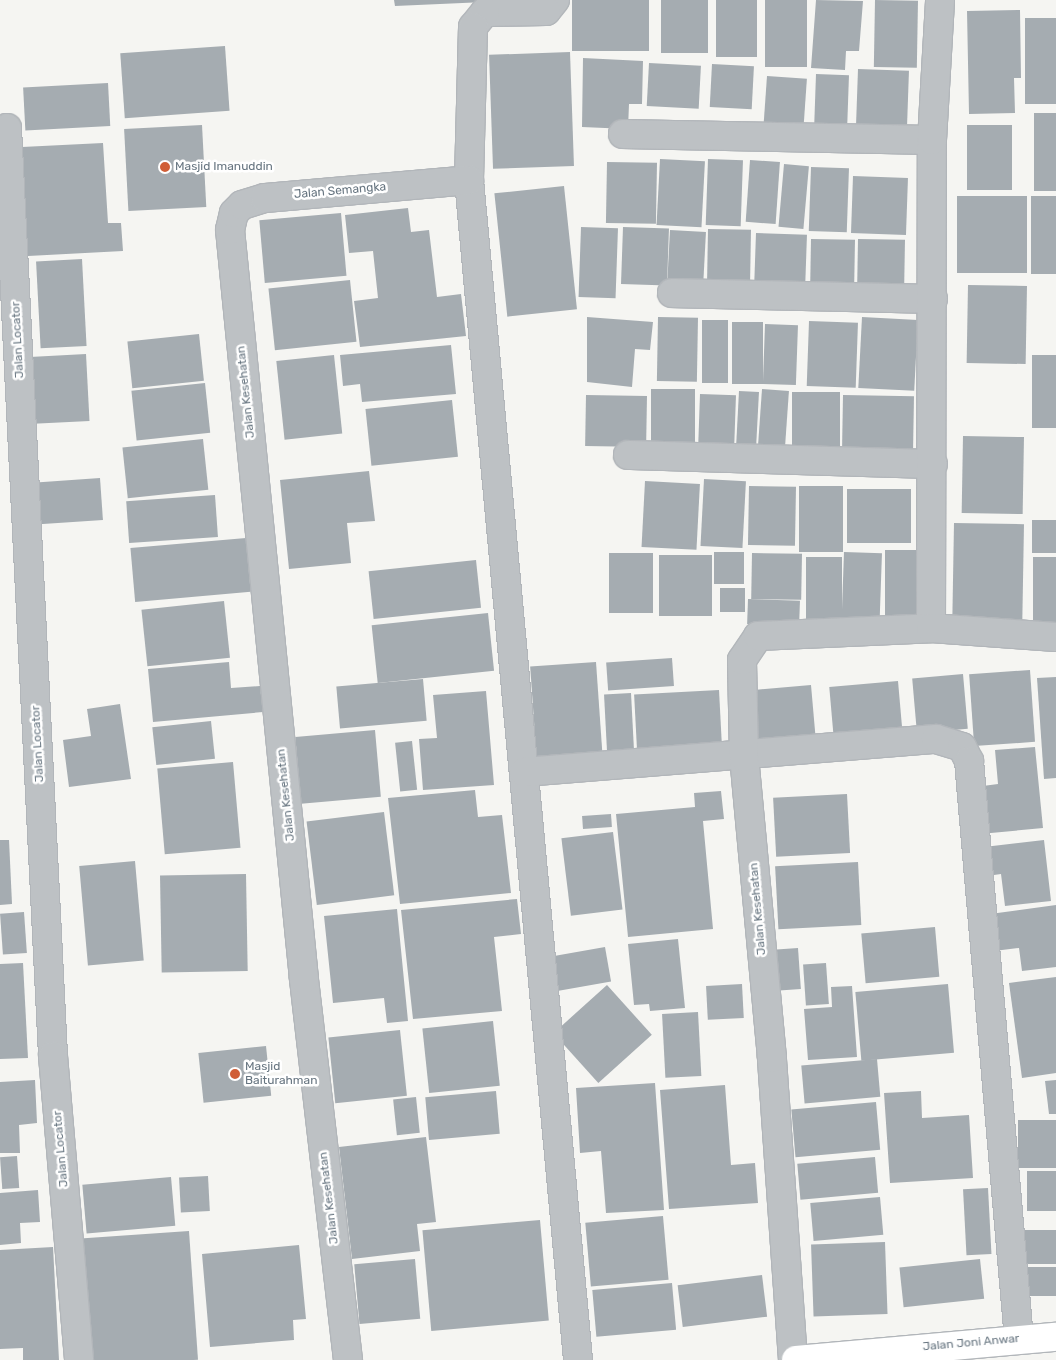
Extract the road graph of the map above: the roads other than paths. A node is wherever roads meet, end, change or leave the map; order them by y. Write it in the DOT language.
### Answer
graph roads {
  1 [pos="555,0"];
  2 [pos="940,0"];
  3 [pos="7,128"];
  4 [pos="624,134"];
  5 [pos="932,140"];
  6 [pos="468,180"];
  7 [pos="230,230"];
  8 [pos="672,293"];
  9 [pos="933,299"];
  10 [pos="628,455"];
  11 [pos="933,464"];
  12 [pos="931,628"];
  13 [pos="1056,637"];
  14 [pos="744,757"];
  15 [pos="524,772"];
  16 [pos="1056,1337"];
  17 [pos="1019,1339"];
  18 [pos="958,1352"];
  19 [pos="899,1355"];
  20 [pos="79,1360"];
  21 [pos="348,1360"];
  22 [pos="578,1360"];
  23 [pos="795,1360"];
  1 -- 6 [label="street"];
  2 -- 5 [label="street"];
  3 -- 20 [label="street, Jalan Locator"];
  4 -- 5 [label="street"];
  5 -- 9 [label="street"];
  6 -- 7 [label="street, Jalan Semangka"];
  6 -- 15 [label="street"];
  7 -- 21 [label="street, Jalan Kesehatan"];
  8 -- 9 [label="street"];
  9 -- 11 [label="street"];
  10 -- 11 [label="street"];
  11 -- 12 [label="street"];
  12 -- 13 [label="street"];
  12 -- 14 [label="street, Jalan Kesehatan"];
  14 -- 15 [label="street"];
  14 -- 17 [label="street"];
  14 -- 23 [label="street, Jalan Kesehatan"];
  15 -- 22 [label="street"];
  16 -- 17 [label="main road, Jalan Joni Anwar"];
  17 -- 18 [label="main road, Jalan Joni Anwar"];
  18 -- 19 [label="main road, Jalan Joni Anwar"];
  19 -- 23 [label="main road, Jalan Joni Anwar"];
}
